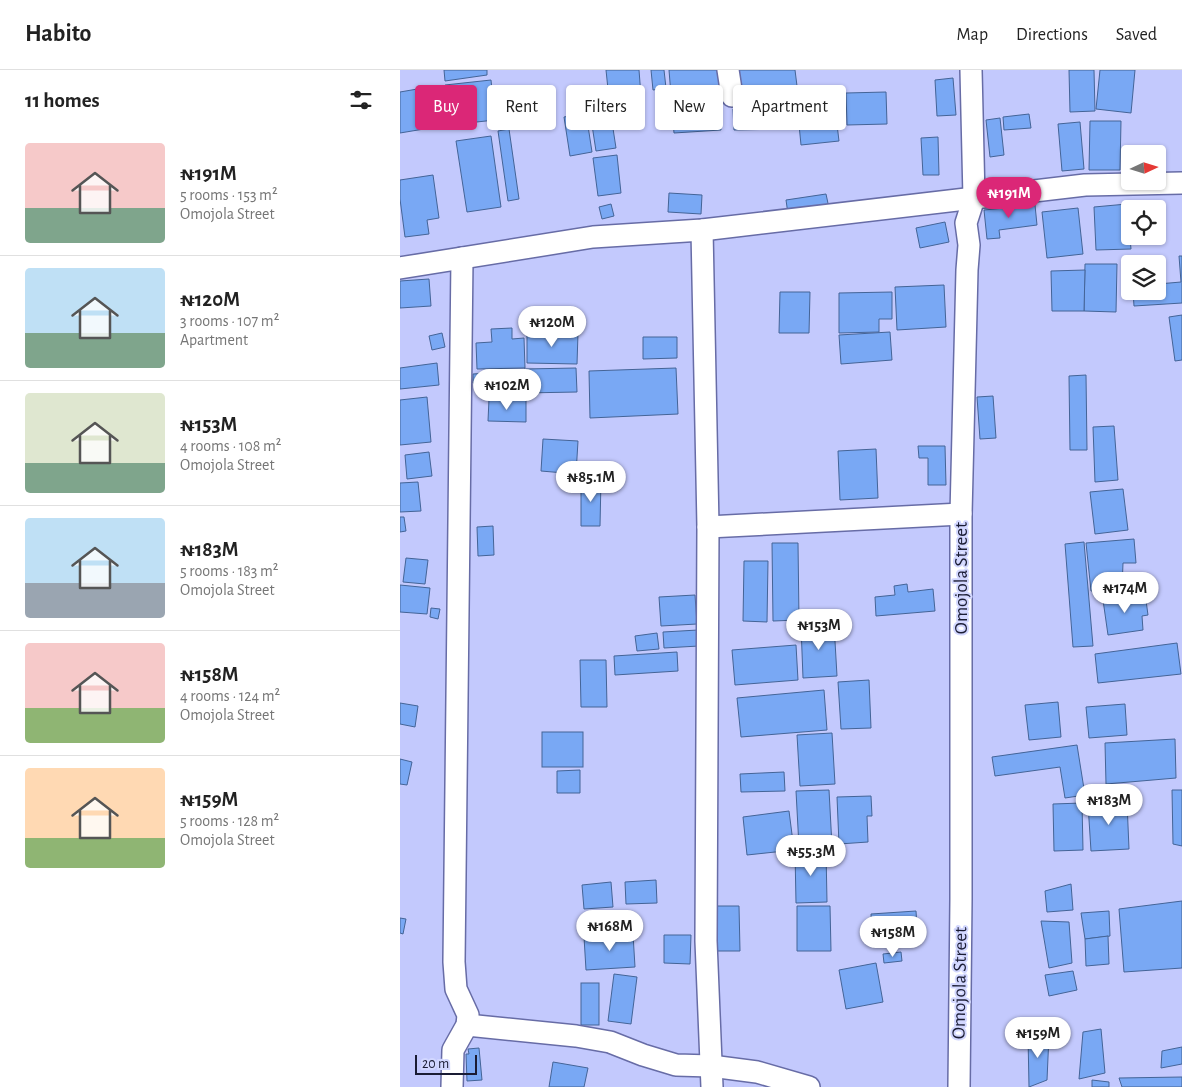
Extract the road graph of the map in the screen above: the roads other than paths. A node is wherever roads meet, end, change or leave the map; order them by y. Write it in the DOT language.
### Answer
graph roads {
  1 [pos="728,70"];
  2 [pos="971,70"];
  3 [pos="732,96"];
  4 [pos="1182,183"];
  5 [pos="974,198"];
  6 [pos="702,230"];
  7 [pos="462,258"];
  8 [pos="400,268"];
  9 [pos="961,514"];
  10 [pos="708,527"];
  11 [pos="467,1026"];
  12 [pos="712,1077"];
  13 [pos="452,1087"];
  14 [pos="809,1087"];
  15 [pos="959,1087"];
  1 -- 3 [label="street"];
  2 -- 5 [label="street, Omojola Street"];
  4 -- 5 [label="street"];
  5 -- 6 [label="street"];
  5 -- 9 [label="street, Omojola Street"];
  6 -- 7 [label="street"];
  6 -- 10 [label="street"];
  7 -- 8 [label="street"];
  7 -- 11 [label="street"];
  9 -- 10 [label="street"];
  9 -- 15 [label="street, Omojola Street"];
  10 -- 12 [label="street"];
  11 -- 12 [label="street"];
  11 -- 13 [label="street"];
  12 -- 14 [label="street"];
}
